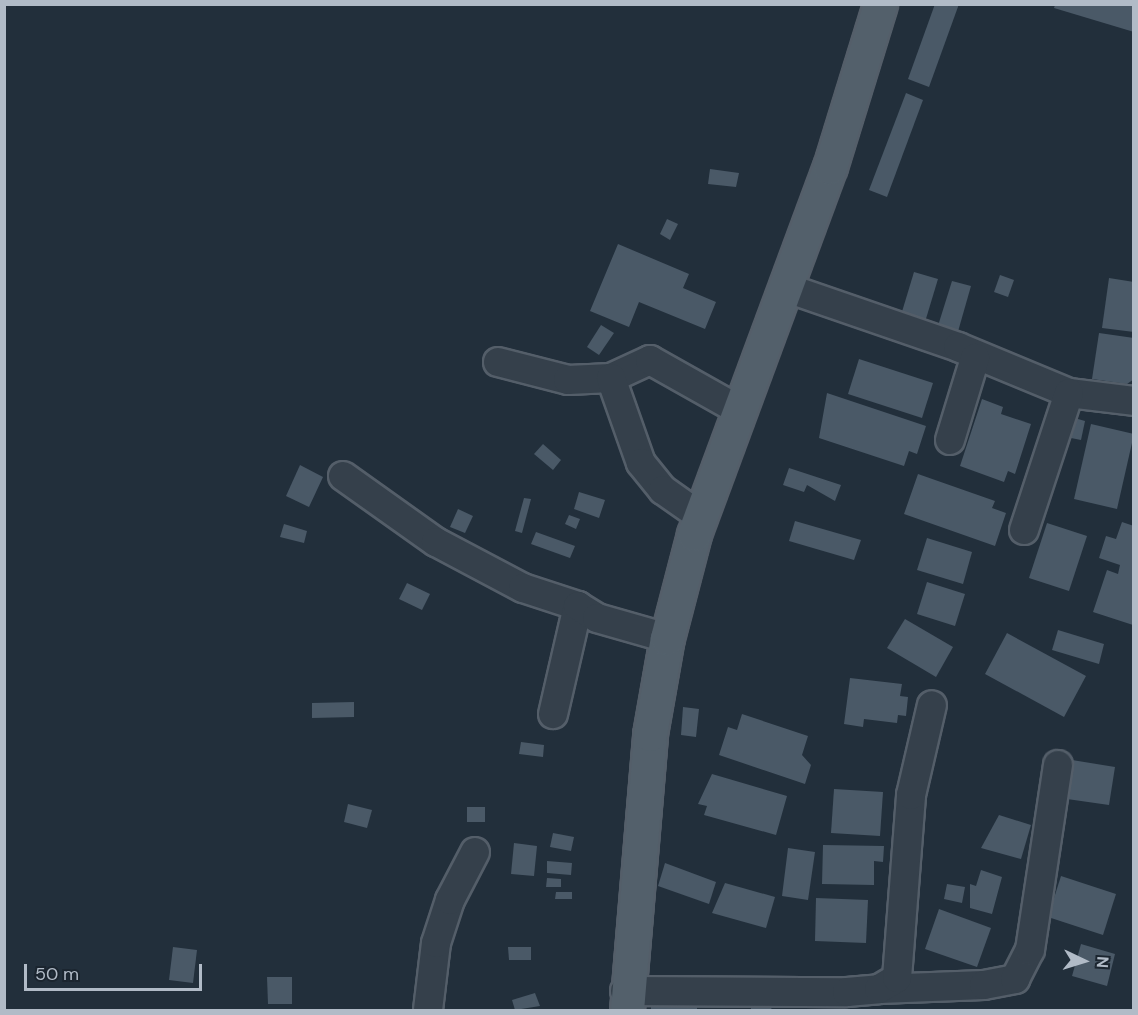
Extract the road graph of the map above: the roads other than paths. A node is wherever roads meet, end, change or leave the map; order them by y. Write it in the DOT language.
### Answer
graph roads {
  1 [pos="880,4"];
  2 [pos="787,288"];
  3 [pos="975,358"];
  4 [pos="498,362"];
  5 [pos="611,378"];
  6 [pos="1070,393"];
  7 [pos="1134,401"];
  8 [pos="739,410"];
  9 [pos="950,440"];
  10 [pos="343,476"];
  11 [pos="700,516"];
  12 [pos="1024,530"];
  13 [pos="578,606"];
  14 [pos="666,638"];
  15 [pos="932,705"];
  16 [pos="553,714"];
  17 [pos="1058,765"];
  18 [pos="476,852"];
  19 [pos="879,989"];
  20 [pos="626,1001"];
  21 [pos="428,1011"];
  1 -- 2 [label="main road"];
  2 -- 3 [label="street"];
  2 -- 8 [label="main road"];
  3 -- 6 [label="street"];
  3 -- 9 [label="street"];
  4 -- 5 [label="street"];
  5 -- 8 [label="street"];
  5 -- 11 [label="street"];
  6 -- 7 [label="street"];
  6 -- 12 [label="street"];
  8 -- 11 [label="main road"];
  10 -- 13 [label="street"];
  11 -- 14 [label="main road"];
  13 -- 14 [label="street"];
  13 -- 16 [label="street"];
  14 -- 20 [label="main road"];
  15 -- 19 [label="street"];
  17 -- 19 [label="street"];
  18 -- 21 [label="street"];
  19 -- 20 [label="street"];
}
